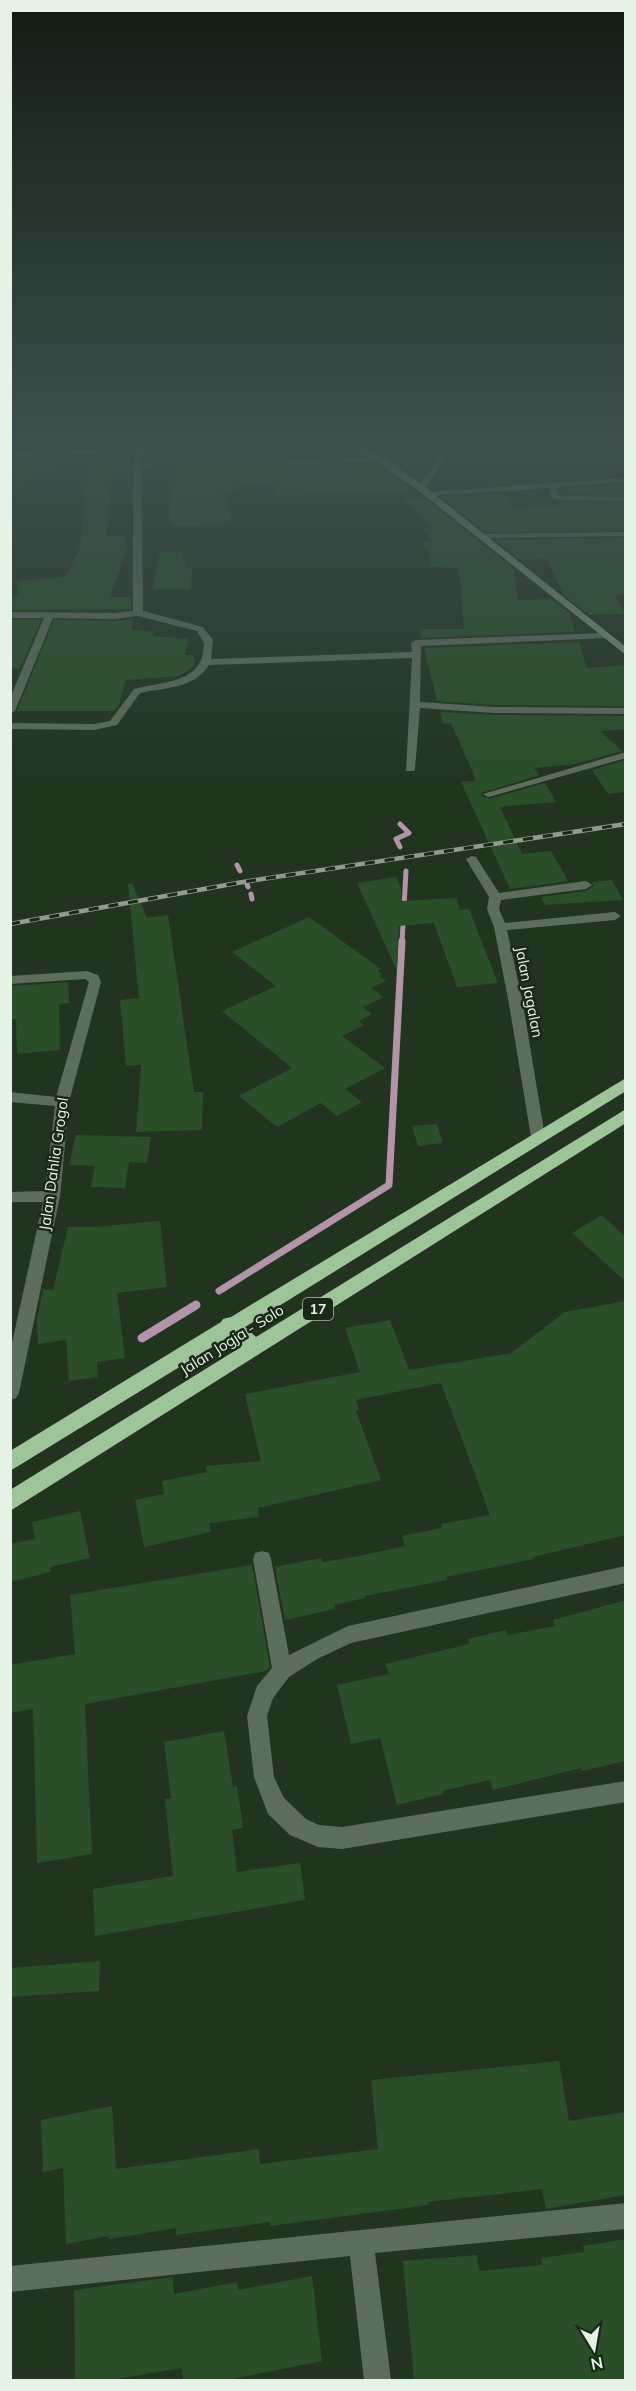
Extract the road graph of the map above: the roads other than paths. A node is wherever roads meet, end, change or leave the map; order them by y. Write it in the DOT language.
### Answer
graph roads {
  1 [pos="138,559"];
  2 [pos="511,559"];
  3 [pos="138,613"];
  4 [pos="10,615"];
  5 [pos="50,615"];
  6 [pos="605,636"];
  7 [pos="626,652"];
  8 [pos="417,655"];
  9 [pos="206,662"];
  10 [pos="414,705"];
  11 [pos="10,711"];
  12 [pos="626,711"];
  13 [pos="10,726"];
  14 [pos="626,755"];
  15 [pos="410,769"];
  16 [pos="488,794"];
  17 [pos="472,859"];
  18 [pos="586,885"];
  19 [pos="495,897"];
  20 [pos="615,916"];
  21 [pos="500,927"];
  22 [pos="10,980"];
  23 [pos="626,1083"];
  24 [pos="10,1097"];
  25 [pos="62,1102"];
  26 [pos="626,1115"];
  27 [pos="538,1137"];
  28 [pos="52,1196"];
  29 [pos="10,1197"];
  30 [pos="230,1324"];
  31 [pos="255,1348"];
  32 [pos="10,1393"];
  33 [pos="12,1457"];
  34 [pos="10,1502"];
  35 [pos="262,1559"];
  36 [pos="626,1574"];
  37 [pos="282,1670"];
  38 [pos="626,1791"];
  39 [pos="626,2216"];
  40 [pos="361,2242"];
  41 [pos="10,2279"];
  42 [pos="378,2380"];
  1 -- 3 [label="street"];
  2 -- 6 [label="main road"];
  3 -- 5 [label="street"];
  3 -- 9 [label="street"];
  4 -- 5 [label="street"];
  5 -- 11 [label="street"];
  6 -- 7 [label="main road"];
  6 -- 8 [label="street"];
  8 -- 9 [label="street"];
  8 -- 10 [label="street"];
  9 -- 13 [label="street"];
  10 -- 12 [label="street"];
  10 -- 15 [label="street"];
  14 -- 16 [label="street"];
  17 -- 19 [label="street, Jalan Jagalan"];
  18 -- 19 [label="street"];
  19 -- 21 [label="street, Jalan Jagalan"];
  20 -- 21 [label="street"];
  21 -- 27 [label="street, Jalan Jagalan"];
  22 -- 25 [label="street, Jalan Dahlia Grogol"];
  23 -- 27 [label="highway, Jalan Jogja - Solo / 17"];
  24 -- 25 [label="street"];
  25 -- 28 [label="street, Jalan Dahlia Grogol"];
  26 -- 31 [label="highway, Jalan Jogja - Solo / 17"];
  27 -- 30 [label="highway, Jalan Jogja - Solo / 17"];
  28 -- 29 [label="street"];
  28 -- 32 [label="street, Jalan Dahlia Grogol"];
  30 -- 31 [label="highway"];
  30 -- 33 [label="highway, Jalan Jogja - Solo / 17"];
  31 -- 34 [label="highway, Jalan Jogja - Solo / 17"];
  35 -- 37 [label="street"];
  36 -- 37 [label="street"];
  37 -- 38 [label="street"];
  39 -- 40 [label="street"];
  40 -- 41 [label="street"];
  40 -- 42 [label="street"];
}
